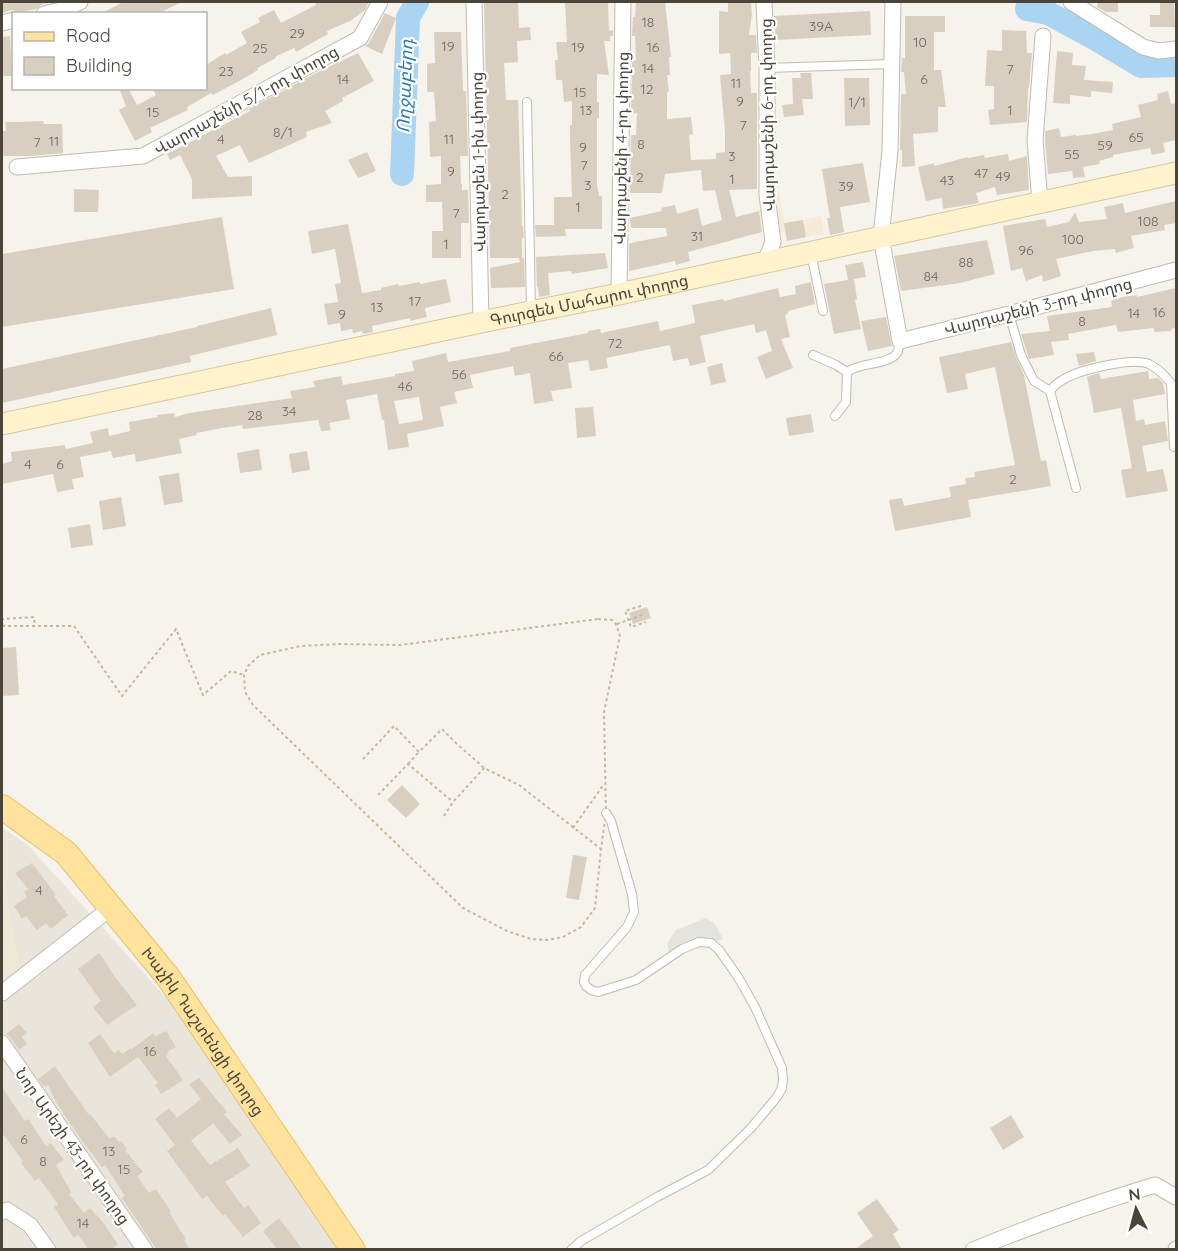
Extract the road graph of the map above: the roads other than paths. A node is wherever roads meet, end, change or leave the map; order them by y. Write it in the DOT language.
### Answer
graph roads {
  1 [pos="80,2"];
  2 [pos="380,2"];
  3 [pos="474,2"];
  4 [pos="623,2"];
  5 [pos="764,2"];
  6 [pos="893,2"];
  7 [pos="1071,2"];
  8 [pos="52,12"];
  9 [pos="1043,36"];
  10 [pos="1176,49"];
  11 [pos="891,64"];
  12 [pos="767,68"];
  13 [pos="526,102"];
  14 [pos="17,168"];
  15 [pos="1176,173"];
  16 [pos="1040,202"];
  17 [pos="881,237"];
  18 [pos="811,252"];
  19 [pos="765,262"];
  20 [pos="1176,270"];
  21 [pos="619,294"];
  22 [pos="823,311"];
  23 [pos="531,312"];
  24 [pos="1009,314"];
  25 [pos="481,322"];
  26 [pos="900,341"];
  27 [pos="813,355"];
  28 [pos="847,372"];
  29 [pos="1050,391"];
  30 [pos="835,416"];
  31 [pos="2,424"];
  32 [pos="1174,447"];
  33 [pos="1076,488"];
  34 [pos="2,807"];
  35 [pos="606,813"];
  36 [pos="2,815"];
  37 [pos="34,830"];
  38 [pos="112,907"];
  39 [pos="2,993"];
  40 [pos="2,1043"];
  41 [pos="1176,1197"];
  42 [pos="2,1212"];
  43 [pos="48,1250"];
  44 [pos="145,1250"];
  45 [pos="353,1250"];
  46 [pos="571,1250"];
  47 [pos="973,1250"];
  1 -- 8 [label="street"];
  2 -- 14 [label="street, Վարդաշենի 5/1-րդ փողոց"];
  3 -- 25 [label="street, Վարդաշեն 1-ին փողոց"];
  4 -- 21 [label="street, Վարդաշենի 4-րդ փողոց"];
  5 -- 12 [label="street, Վարդաշենի 6-րդ փողոց"];
  6 -- 11 [label="street"];
  7 -- 10 [label="street"];
  9 -- 16 [label="street"];
  11 -- 12 [label="lane"];
  11 -- 17 [label="street"];
  12 -- 19 [label="street, Վարդաշենի 6-րդ փողոց"];
  13 -- 23 [label="lane"];
  15 -- 16 [label="main road, Գուրգեն Մահարու փողոց"];
  16 -- 17 [label="main road, Գուրգեն Մահարու փողոց"];
  17 -- 18 [label="main road, Գուրգեն Մահարու փողոց"];
  17 -- 26 [label="street"];
  18 -- 19 [label="main road, Գուրգեն Մահարու փողոց"];
  18 -- 22 [label="lane"];
  19 -- 21 [label="main road, Գուրգեն Մահարու փողոց"];
  20 -- 24 [label="street, Վարդաշենի 3-րդ փողոց"];
  21 -- 23 [label="main road, Գուրգեն Մահարու փողոց"];
  23 -- 25 [label="main road, Գուրգեն Մահարու փողոց"];
  24 -- 26 [label="street, Վարդաշենի 3-րդ փողոց"];
  24 -- 29 [label="lane"];
  25 -- 31 [label="main road, Գուրգեն Մահարու փողոց"];
  26 -- 28 [label="lane"];
  27 -- 28 [label="lane"];
  28 -- 30 [label="lane"];
  29 -- 32 [label="lane"];
  29 -- 33 [label="lane"];
  34 -- 37 [label="main road, Խաչիկ Դաշտենցի փողոց"];
  35 -- 46 [label="lane"];
  36 -- 37 [label="main road, Խաչիկ Դաշտենցի փողոց"];
  37 -- 38 [label="main road, Խաչիկ Դաշտենցի փողոց"];
  38 -- 39 [label="street"];
  38 -- 45 [label="main road, Խաչիկ Դաշտենցի փողոց"];
  40 -- 44 [label="street, Նոր Արեշի 43-րդ փողոց"];
  41 -- 47 [label="street"];
  42 -- 43 [label="street"];
}
